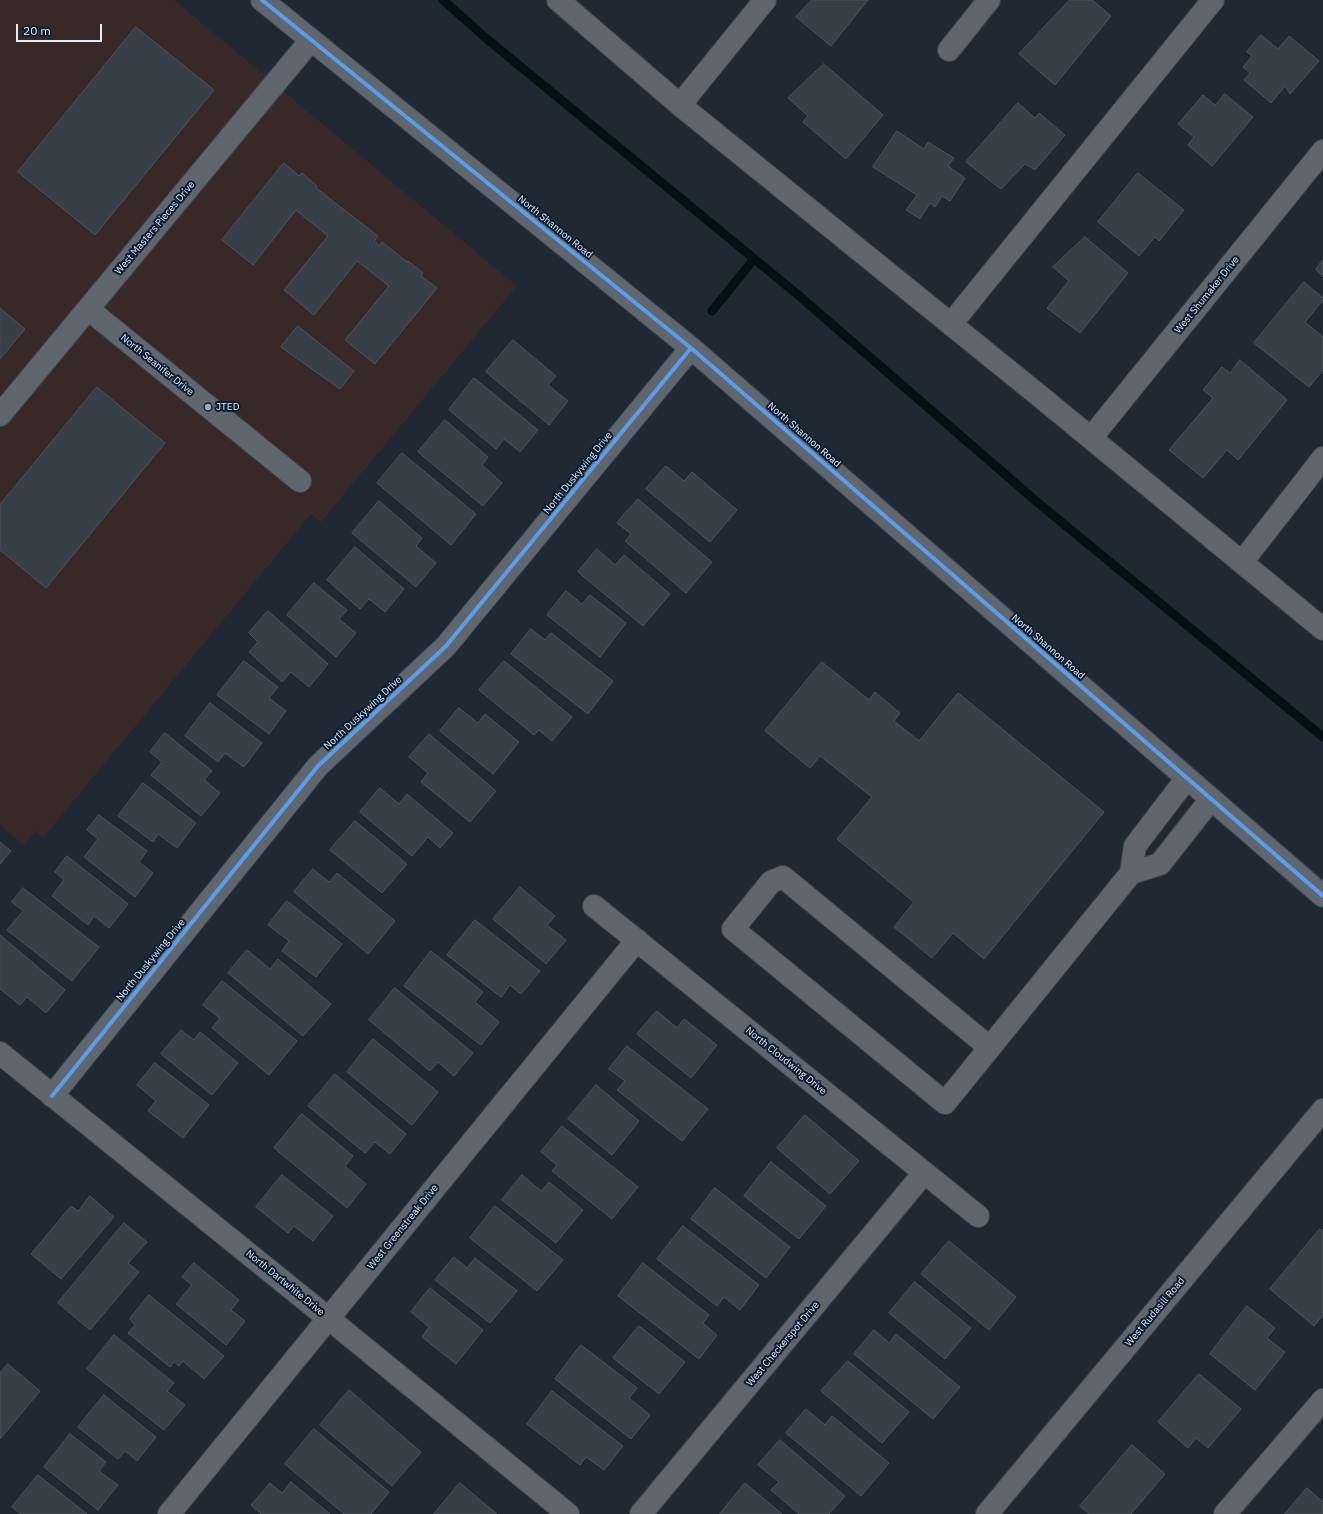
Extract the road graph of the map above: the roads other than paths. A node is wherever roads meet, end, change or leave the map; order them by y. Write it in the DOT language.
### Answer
graph roads {
  1 [pos="262,0"];
  2 [pos="558,0"];
  3 [pos="765,0"];
  4 [pos="989,0"];
  5 [pos="1213,0"];
  6 [pos="310,40"];
  7 [pos="949,50"];
  8 [pos="680,105"];
  9 [pos="1323,151"];
  10 [pos="88,309"];
  11 [pos="951,324"];
  12 [pos="691,348"];
  13 [pos="0,415"];
  14 [pos="1091,438"];
  15 [pos="1323,458"];
  16 [pos="300,481"];
  17 [pos="1242,562"];
  18 [pos="1323,629"];
  19 [pos="1187,778"];
  20 [pos="1211,798"];
  21 [pos="1131,873"];
  22 [pos="1323,896"];
  23 [pos="594,906"];
  24 [pos="637,940"];
  25 [pos="989,1047"];
  26 [pos="0,1053"];
  27 [pos="52,1096"];
  28 [pos="1323,1110"];
  29 [pos="924,1173"];
  30 [pos="978,1216"];
  31 [pos="328,1318"];
  32 [pos="1323,1400"];
  33 [pos="169,1514"];
  34 [pos="568,1514"];
  35 [pos="641,1514"];
  36 [pos="987,1514"];
  37 [pos="1225,1514"];
  1 -- 6 [label="street, North Shannon Road"];
  2 -- 8 [label="street"];
  3 -- 8 [label="street"];
  4 -- 7 [label="street"];
  5 -- 11 [label="street"];
  6 -- 10 [label="street, West Masters Pieces Drive"];
  6 -- 12 [label="street, North Shannon Road"];
  8 -- 11 [label="street"];
  9 -- 14 [label="street, West Shumaker Drive"];
  10 -- 13 [label="street, West Masters Pieces Drive"];
  10 -- 16 [label="street, North Seanifer Drive"];
  11 -- 14 [label="street"];
  12 -- 19 [label="street, North Shannon Road"];
  12 -- 27 [label="street, North Duskywing Drive"];
  14 -- 17 [label="street"];
  15 -- 17 [label="street"];
  17 -- 18 [label="street"];
  19 -- 20 [label="street, North Shannon Road"];
  19 -- 21 [label="street"];
  20 -- 21 [label="street"];
  20 -- 22 [label="street, North Shannon Road"];
  21 -- 25 [label="street"];
  23 -- 24 [label="street, North Cloudwing Drive"];
  24 -- 29 [label="street, North Cloudwing Drive"];
  24 -- 31 [label="street, West Greenstreak Drive"];
  25 -- 25 [label="street"];
  26 -- 27 [label="street, North Dartwhite Drive"];
  27 -- 31 [label="street, North Dartwhite Drive"];
  28 -- 36 [label="street, West Rudasill Road"];
  29 -- 30 [label="street, North Cloudwing Drive"];
  29 -- 35 [label="street, West Checkerspot Drive"];
  31 -- 33 [label="street, West Greenstreak Drive"];
  31 -- 34 [label="street, North Dartwhite Drive"];
  32 -- 37 [label="street"];
}
